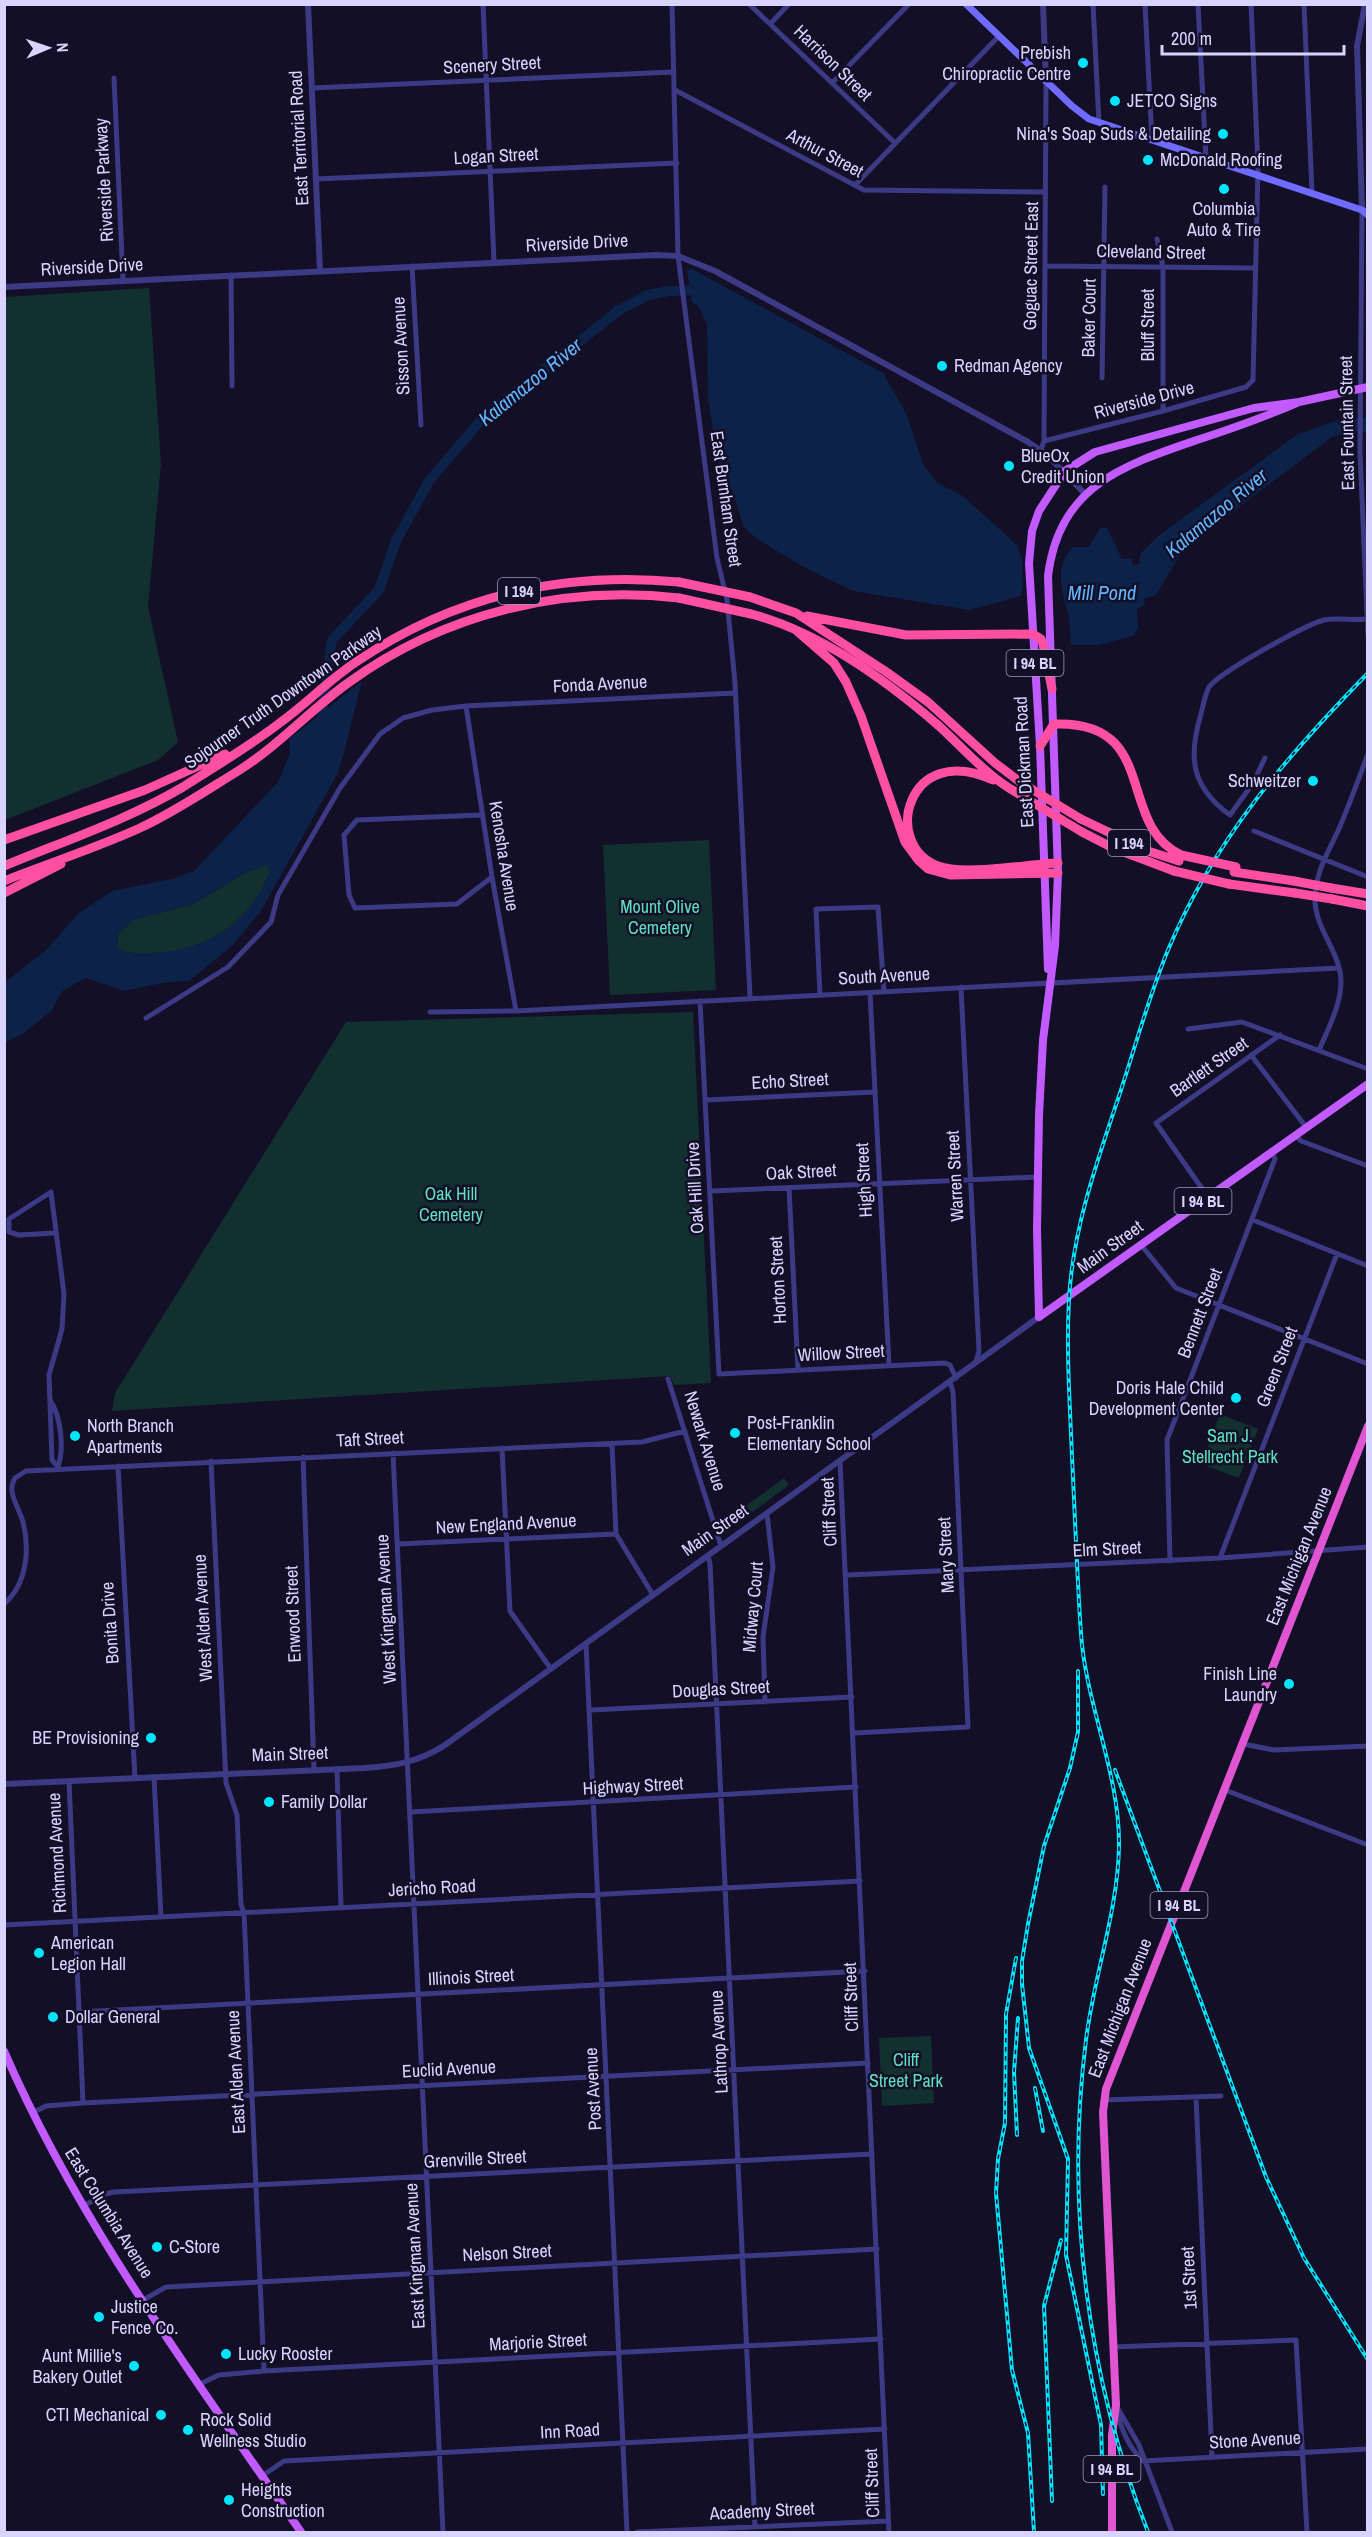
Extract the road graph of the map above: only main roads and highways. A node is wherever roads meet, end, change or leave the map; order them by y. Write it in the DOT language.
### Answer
graph roads {
  1 [pos="966,4"];
  2 [pos="1365,212"];
  3 [pos="1364,387"];
  4 [pos="1299,402"];
  5 [pos="796,613"];
  6 [pos="797,631"];
  7 [pos="1033,634"];
  8 [pos="1052,689"];
  9 [pos="1054,724"];
  10 [pos="257,740"];
  11 [pos="1040,746"];
  12 [pos="1001,784"];
  13 [pos="110,839"];
  14 [pos="4,840"];
  15 [pos="1180,858"];
  16 [pos="4,866"];
  17 [pos="1045,868"];
  18 [pos="1058,868"];
  19 [pos="4,881"];
  20 [pos="4,893"];
  21 [pos="1368,894"];
  22 [pos="1368,906"];
  23 [pos="1049,982"];
  24 [pos="1368,1084"];
  25 [pos="1039,1317"];
  26 [pos="1368,1426"];
  27 [pos="4,2051"];
  28 [pos="301,2532"];
  29 [pos="1112,2532"];
  1 -- 2 [label="main road"];
  3 -- 4 [label="main road, East Dickman Road / I 94 BL"];
  4 -- 7 [label="main road, East Dickman Road / I 94 BL"];
  4 -- 8 [label="main road, East Dickman Road / I 94 BL"];
  5 -- 7 [label="highway"];
  5 -- 10 [label="highway, Sojourner Truth Downtown Parkway / I 194, bridge"];
  5 -- 15 [label="highway, Sojourner Truth Downtown Parkway / I 194, bridge"];
  6 -- 12 [label="highway, Sojourner Truth Downtown Parkway / I 194"];
  6 -- 13 [label="highway, Sojourner Truth Downtown Parkway / I 194, bridge"];
  6 -- 17 [label="highway"];
  7 -- 8 [label="highway"];
  7 -- 11 [label="main road, East Dickman Road / I 94 BL"];
  8 -- 9 [label="main road, East Dickman Road / I 94 BL"];
  9 -- 11 [label="highway"];
  9 -- 15 [label="highway"];
  9 -- 18 [label="main road, East Dickman Road / I 94 BL"];
  10 -- 14 [label="highway"];
  10 -- 16 [label="highway, Sojourner Truth Downtown Parkway / I 194"];
  11 -- 17 [label="main road, East Dickman Road / I 94 BL"];
  12 -- 17 [label="highway"];
  12 -- 22 [label="highway, Sojourner Truth Downtown Parkway / I 194, bridge"];
  13 -- 19 [label="highway, Sojourner Truth Downtown Parkway / I 194"];
  13 -- 20 [label="highway"];
  15 -- 21 [label="highway, Sojourner Truth Downtown Parkway / I 194, bridge"];
  17 -- 18 [label="highway"];
  17 -- 23 [label="main road, East Dickman Road / I 94 BL"];
  18 -- 23 [label="main road, East Dickman Road / I 94 BL"];
  23 -- 25 [label="main road, East Dickman Road / I 94 BL"];
  24 -- 25 [label="main road, Main Street / I 94 BL"];
  26 -- 29 [label="highway, East Michigan Avenue / I 94 BL"];
  27 -- 28 [label="main road, East Columbia Avenue"];
}
